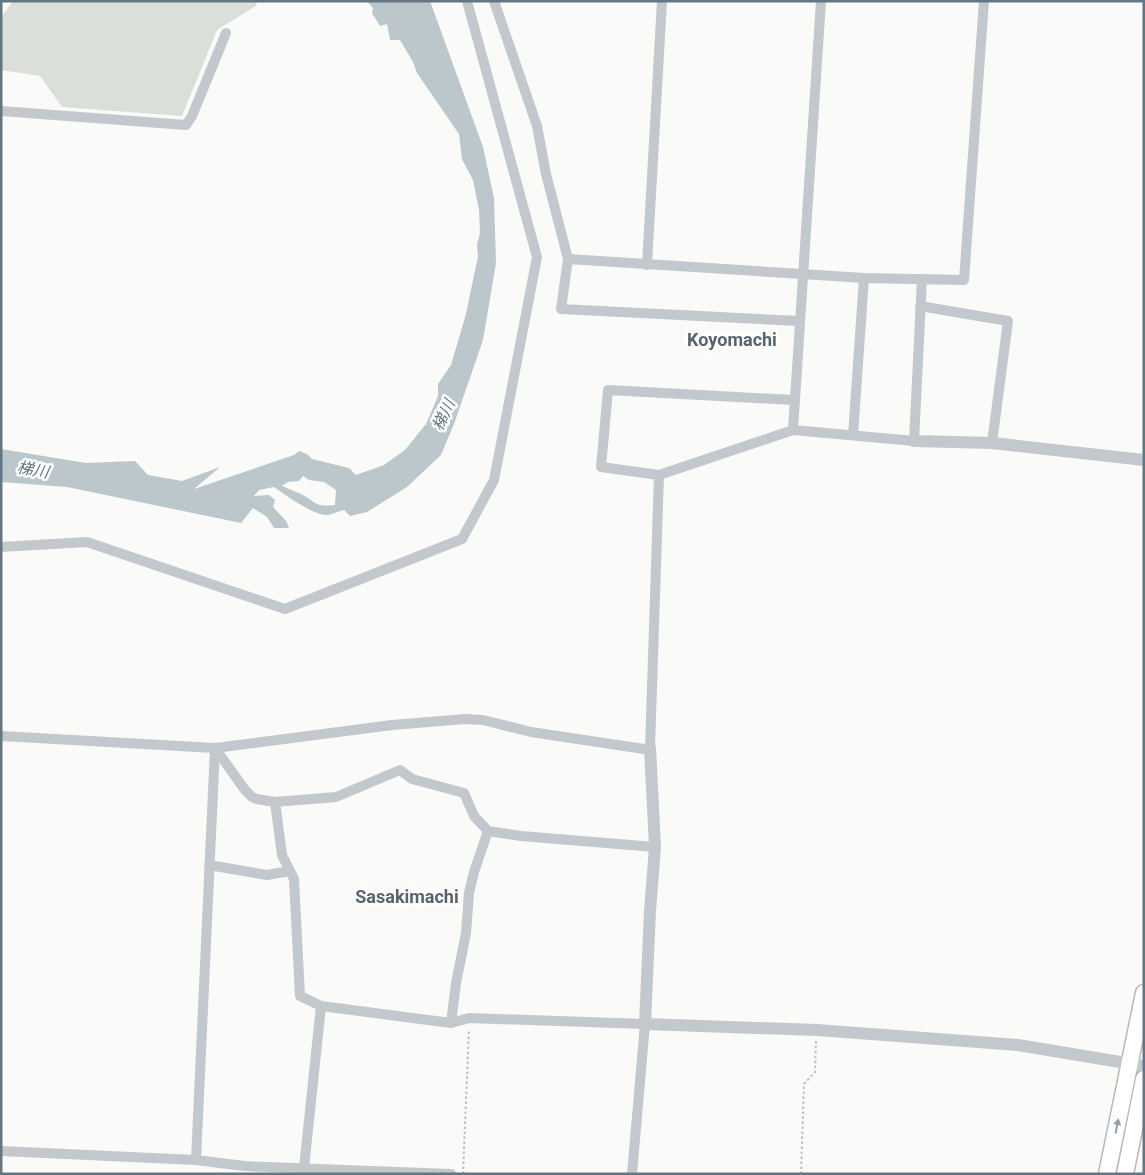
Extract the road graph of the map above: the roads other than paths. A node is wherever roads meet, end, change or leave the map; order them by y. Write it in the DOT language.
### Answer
graph roads {
  1 [pos="467,1"];
  2 [pos="494,1"];
  3 [pos="662,1"];
  4 [pos="821,1"];
  5 [pos="984,1"];
  6 [pos="226,33"];
  7 [pos="1,111"];
  8 [pos="568,259"];
  9 [pos="648,265"];
  10 [pos="804,273"];
  11 [pos="864,278"];
  12 [pos="922,279"];
  13 [pos="920,306"];
  14 [pos="799,321"];
  15 [pos="794,400"];
  16 [pos="793,430"];
  17 [pos="853,435"];
  18 [pos="914,441"];
  19 [pos="992,442"];
  20 [pos="1144,460"];
  21 [pos="659,475"];
  22 [pos="1,547"];
  23 [pos="1,736"];
  24 [pos="215,748"];
  25 [pos="650,748"];
  26 [pos="274,802"];
  27 [pos="488,831"];
  28 [pos="655,847"];
  29 [pos="209,865"];
  30 [pos="290,871"];
  31 [pos="1144,993"];
  32 [pos="321,1006"];
  33 [pos="451,1022"];
  34 [pos="645,1024"];
  35 [pos="1136,1065"];
  36 [pos="1144,1078"];
  37 [pos="1,1151"];
  38 [pos="196,1160"];
  39 [pos="304,1168"];
  40 [pos="244,1170"];
  41 [pos="376,1172"];
  42 [pos="451,1174"];
  43 [pos="632,1174"];
  44 [pos="1107,1174"];
  45 [pos="1125,1174"];
  1 -- 22 [label="street"];
  2 -- 8 [label="street"];
  3 -- 9 [label="street"];
  4 -- 10 [label="street"];
  5 -- 12 [label="street"];
  6 -- 7 [label="street"];
  8 -- 9 [label="street"];
  8 -- 14 [label="street"];
  9 -- 10 [label="street"];
  10 -- 11 [label="street"];
  10 -- 14 [label="street"];
  11 -- 12 [label="street"];
  11 -- 17 [label="street"];
  12 -- 13 [label="street"];
  13 -- 18 [label="street"];
  13 -- 19 [label="street"];
  14 -- 15 [label="street"];
  15 -- 16 [label="street"];
  15 -- 21 [label="street"];
  16 -- 17 [label="street"];
  16 -- 21 [label="street"];
  17 -- 18 [label="street"];
  18 -- 19 [label="street"];
  19 -- 20 [label="street"];
  21 -- 25 [label="street"];
  23 -- 24 [label="street"];
  24 -- 25 [label="street"];
  24 -- 26 [label="street"];
  24 -- 29 [label="street"];
  25 -- 28 [label="street"];
  26 -- 27 [label="street"];
  26 -- 30 [label="street"];
  27 -- 28 [label="street"];
  27 -- 33 [label="street"];
  28 -- 34 [label="street"];
  29 -- 30 [label="street"];
  29 -- 38 [label="street"];
  30 -- 32 [label="street"];
  31 -- 35 [label="highway"];
  32 -- 33 [label="street"];
  32 -- 39 [label="street"];
  33 -- 34 [label="street"];
  34 -- 35 [label="street"];
  34 -- 43 [label="street"];
  44 -- 35 [label="highway, one-way"];
  36 -- 45 [label="highway"];
  37 -- 38 [label="street"];
  38 -- 40 [label="street"];
  39 -- 40 [label="street"];
  39 -- 41 [label="street"];
  41 -- 42 [label="street"];
}
